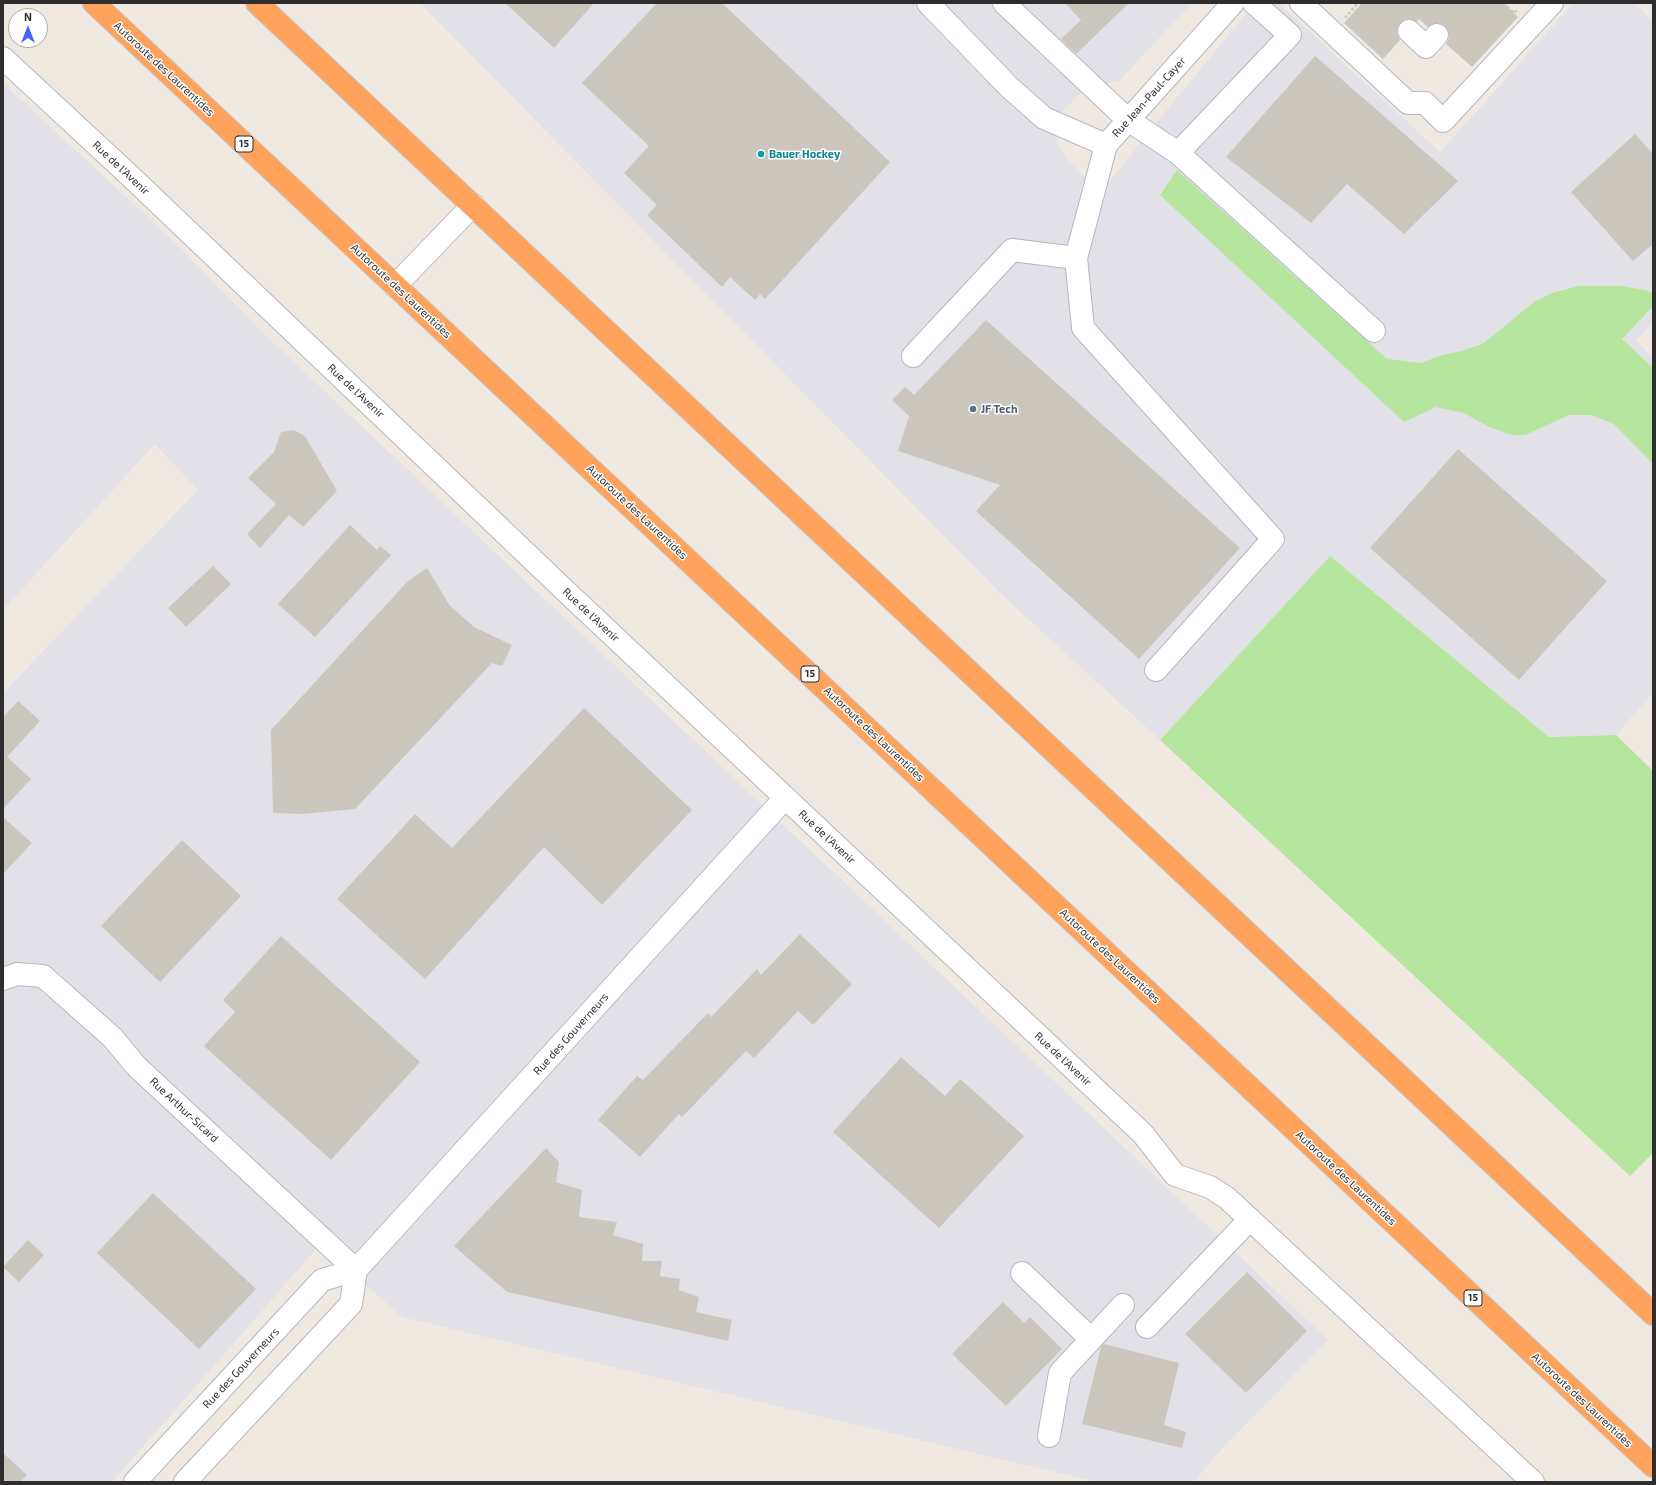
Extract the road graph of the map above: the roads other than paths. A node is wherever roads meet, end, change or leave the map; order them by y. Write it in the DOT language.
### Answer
graph roads {
  1 [pos="94,3"];
  2 [pos="257,3"];
  3 [pos="928,3"];
  4 [pos="1004,3"];
  5 [pos="1233,3"];
  6 [pos="1254,3"];
  7 [pos="1301,3"];
  8 [pos="1552,3"];
  9 [pos="1408,31"];
  10 [pos="1437,35"];
  11 [pos="3,58"];
  12 [pos="1128,120"];
  13 [pos="1106,145"];
  14 [pos="1178,153"];
  15 [pos="473,205"];
  16 [pos="1076,258"];
  17 [pos="395,286"];
  18 [pos="1374,331"];
  19 [pos="913,356"];
  20 [pos="1156,670"];
  21 [pos="785,798"];
  22 [pos="3,979"];
  23 [pos="1250,1219"];
  24 [pos="356,1270"];
  25 [pos="1022,1273"];
  26 [pos="1123,1305"];
  27 [pos="1653,1314"];
  28 [pos="1147,1327"];
  29 [pos="1091,1339"];
  30 [pos="1049,1436"];
  31 [pos="1653,1466"];
  32 [pos="136,1482"];
  33 [pos="186,1482"];
  34 [pos="1533,1482"];
  1 -- 17 [label="highway, Autoroute des Laurentides / 15"];
  2 -- 15 [label="highway"];
  3 -- 13 [label="street, Rue Jean-Paul-Cayer"];
  4 -- 12 [label="street"];
  5 -- 12 [label="street, Rue Jean-Paul-Cayer"];
  6 -- 14 [label="street"];
  7 -- 8 [label="street"];
  9 -- 10 [label="street"];
  11 -- 21 [label="street, Rue de l'Avenir"];
  12 -- 13 [label="street, Rue Jean-Paul-Cayer"];
  12 -- 14 [label="street"];
  13 -- 16 [label="street"];
  14 -- 18 [label="street"];
  15 -- 17 [label="street"];
  15 -- 27 [label="highway"];
  16 -- 19 [label="street"];
  16 -- 20 [label="street"];
  17 -- 31 [label="highway, Autoroute des Laurentides / 15"];
  21 -- 23 [label="street, Rue de l'Avenir"];
  21 -- 24 [label="street, Rue des Gouverneurs"];
  22 -- 24 [label="street, Rue Arthur-Sicard"];
  23 -- 28 [label="street"];
  23 -- 34 [label="street"];
  24 -- 32 [label="street, Rue des Gouverneurs"];
  24 -- 33 [label="street"];
  25 -- 29 [label="street"];
  26 -- 29 [label="street"];
  29 -- 30 [label="street"];
}
